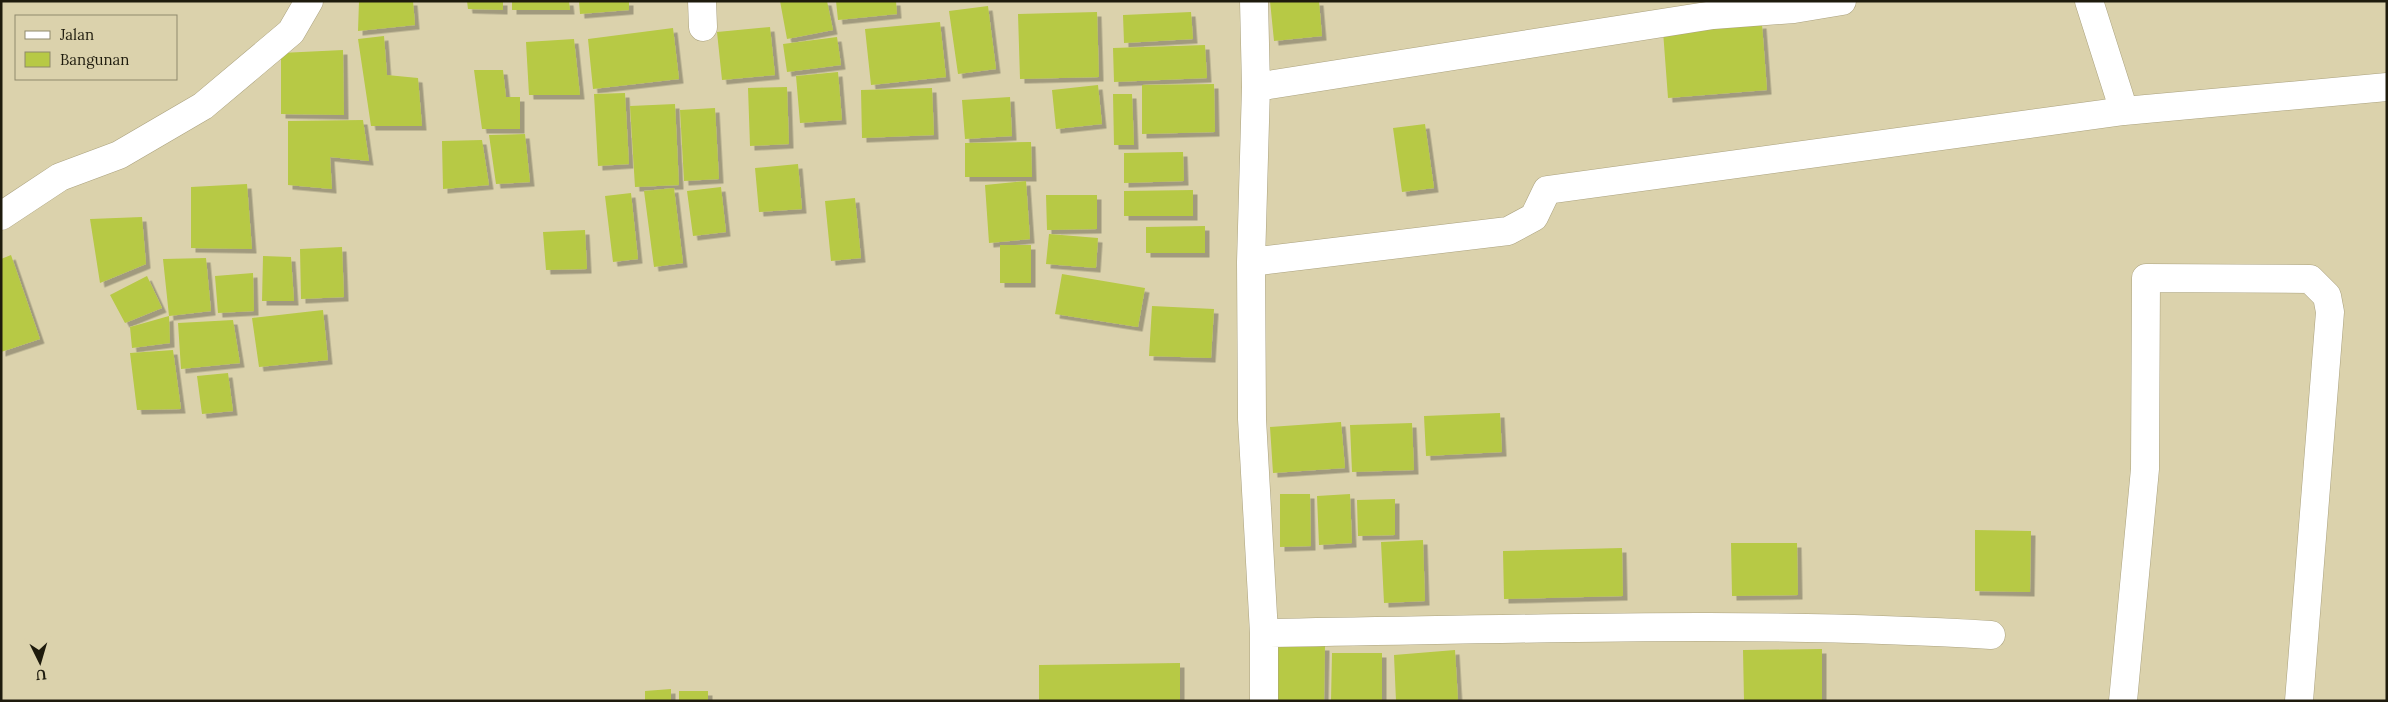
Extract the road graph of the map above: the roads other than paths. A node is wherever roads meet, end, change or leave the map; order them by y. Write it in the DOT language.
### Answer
graph roads {
  1 [pos="309,1"];
  2 [pos="1254,1"];
  3 [pos="1842,1"];
  4 [pos="2089,1"];
  5 [pos="1256,87"];
  6 [pos="2387,87"];
  7 [pos="2124,111"];
  8 [pos="1,216"];
  9 [pos="1251,262"];
  10 [pos="1264,633"];
  11 [pos="1991,635"];
  12 [pos="1264,701"];
  13 [pos="2124,701"];
  14 [pos="2299,701"];
  1 -- 8 [label="street"];
  2 -- 5 [label="street"];
  3 -- 5 [label="street"];
  4 -- 7 [label="street"];
  5 -- 9 [label="street"];
  6 -- 7 [label="street"];
  7 -- 9 [label="street"];
  9 -- 10 [label="street"];
  10 -- 11 [label="street"];
  10 -- 12 [label="street"];
  13 -- 14 [label="street"];
}
